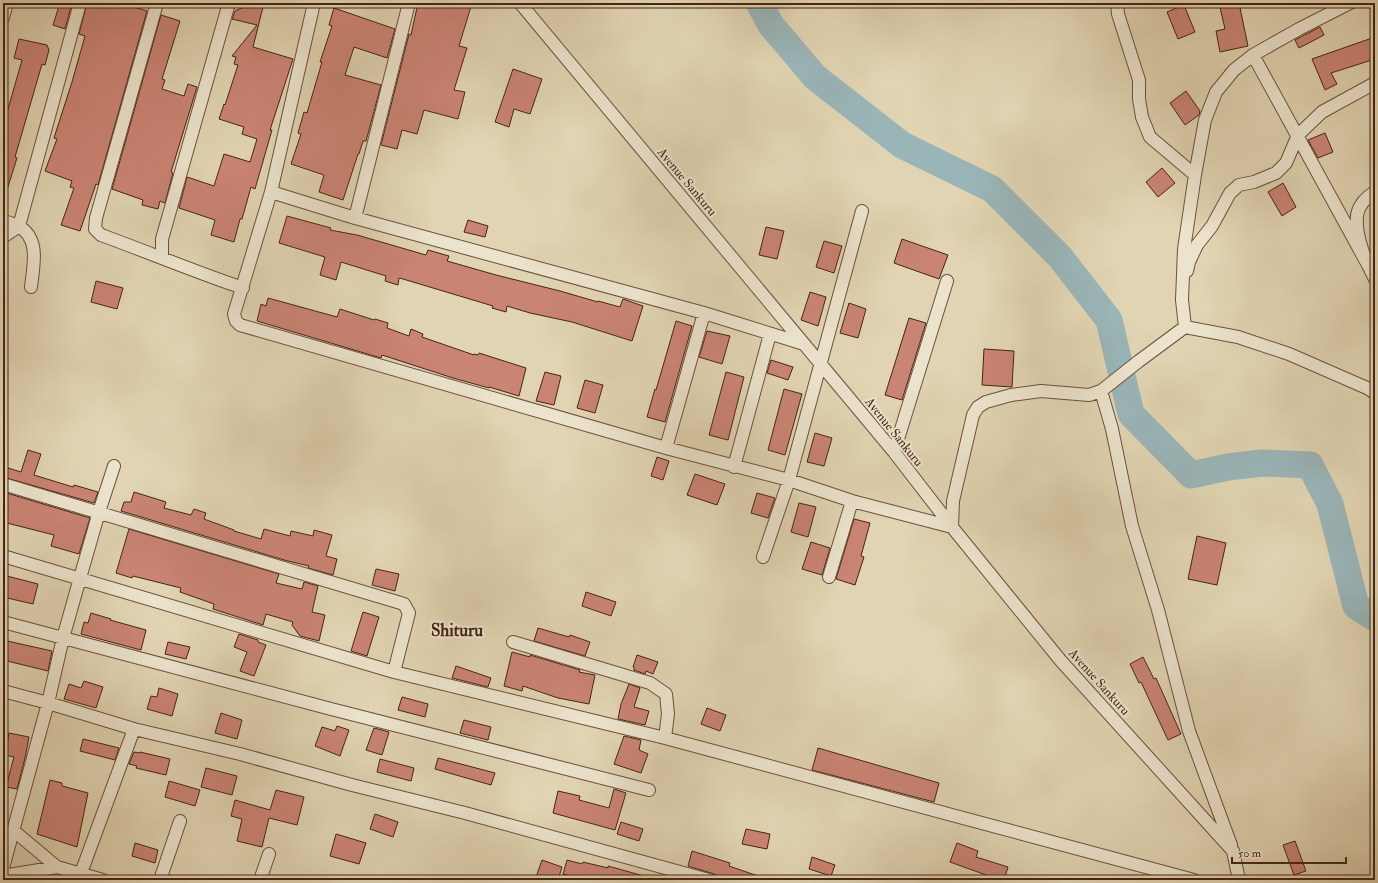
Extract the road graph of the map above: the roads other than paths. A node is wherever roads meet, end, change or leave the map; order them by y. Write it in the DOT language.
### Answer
graph roads {
  1 [pos="7,3"];
  2 [pos="80,3"];
  3 [pos="157,3"];
  4 [pos="229,3"];
  5 [pos="314,3"];
  6 [pos="409,3"];
  7 [pos="520,3"];
  8 [pos="1117,3"];
  9 [pos="1350,3"];
  10 [pos="3,18"];
  11 [pos="1253,55"];
  12 [pos="1375,83"];
  13 [pos="1298,135"];
  14 [pos="1195,175"];
  15 [pos="271,192"];
  16 [pos="1375,192"];
  17 [pos="862,211"];
  18 [pos="355,218"];
  19 [pos="3,220"];
  20 [pos="19,226"];
  21 [pos="3,236"];
  22 [pos="162,257"];
  23 [pos="1368,265"];
  24 [pos="1375,279"];
  25 [pos="947,281"];
  26 [pos="31,287"];
  27 [pos="243,288"];
  28 [pos="1182,300"];
  29 [pos="704,313"];
  30 [pos="1185,326"];
  31 [pos="770,334"];
  32 [pos="804,344"];
  33 [pos="821,365"];
  34 [pos="1101,391"];
  35 [pos="1375,393"];
  36 [pos="666,448"];
  37 [pos="894,452"];
  38 [pos="114,466"];
  39 [pos="734,467"];
  40 [pos="789,480"];
  41 [pos="3,484"];
  42 [pos="852,501"];
  43 [pos="99,512"];
  44 [pos="952,527"];
  45 [pos="3,556"];
  46 [pos="763,557"];
  47 [pos="829,577"];
  48 [pos="80,578"];
  49 [pos="3,622"];
  50 [pos="63,638"];
  51 [pos="513,642"];
  52 [pos="394,672"];
  53 [pos="3,691"];
  54 [pos="48,703"];
  55 [pos="134,729"];
  56 [pos="665,738"];
  57 [pos="650,790"];
  58 [pos="180,822"];
  59 [pos="14,831"];
  60 [pos="1233,851"];
  61 [pos="269,854"];
  62 [pos="57,867"];
  63 [pos="3,868"];
  64 [pos="81,873"];
  65 [pos="3,876"];
  66 [pos="103,880"];
  67 [pos="160,880"];
  68 [pos="260,880"];
  69 [pos="708,880"];
  70 [pos="1194,880"];
  71 [pos="1240,880"];
  1 -- 10 [label="street"];
  2 -- 20 [label="street"];
  3 -- 22 [label="street"];
  4 -- 22 [label="street"];
  5 -- 15 [label="street"];
  6 -- 18 [label="street"];
  7 -- 32 [label="street, Avenue Sankuru"];
  8 -- 14 [label="street"];
  9 -- 11 [label="street"];
  11 -- 13 [label="street"];
  11 -- 14 [label="street"];
  12 -- 13 [label="street"];
  13 -- 23 [label="street"];
  13 -- 28 [label="street"];
  14 -- 28 [label="street"];
  15 -- 18 [label="street"];
  15 -- 27 [label="street"];
  16 -- 23 [label="street"];
  17 -- 33 [label="street"];
  18 -- 29 [label="street"];
  19 -- 20 [label="street"];
  20 -- 21 [label="street"];
  20 -- 26 [label="street"];
  22 -- 27 [label="street"];
  23 -- 24 [label="street"];
  25 -- 37 [label="street"];
  27 -- 36 [label="street"];
  28 -- 30 [label="street"];
  29 -- 31 [label="street"];
  29 -- 36 [label="street"];
  30 -- 34 [label="street"];
  30 -- 35 [label="street"];
  31 -- 32 [label="street"];
  31 -- 39 [label="street"];
  32 -- 33 [label="street, Avenue Sankuru"];
  33 -- 37 [label="street, Avenue Sankuru"];
  33 -- 40 [label="street"];
  34 -- 44 [label="street"];
  34 -- 60 [label="street"];
  36 -- 39 [label="street"];
  37 -- 44 [label="street, Avenue Sankuru"];
  38 -- 43 [label="street"];
  39 -- 40 [label="street"];
  40 -- 42 [label="street"];
  40 -- 46 [label="street"];
  41 -- 43 [label="street"];
  42 -- 44 [label="street"];
  42 -- 47 [label="street"];
  43 -- 48 [label="street"];
  43 -- 52 [label="street"];
  44 -- 60 [label="street, Avenue Sankuru"];
  45 -- 48 [label="street"];
  48 -- 50 [label="street"];
  48 -- 52 [label="street"];
  49 -- 50 [label="street"];
  50 -- 54 [label="street"];
  50 -- 57 [label="street"];
  51 -- 56 [label="street"];
  52 -- 56 [label="street"];
  53 -- 54 [label="street"];
  54 -- 55 [label="street"];
  54 -- 59 [label="street"];
  55 -- 64 [label="street"];
  55 -- 69 [label="street"];
  56 -- 70 [label="street"];
  58 -- 67 [label="street"];
  59 -- 62 [label="street"];
  59 -- 63 [label="street"];
  60 -- 71 [label="street, Avenue Sankuru"];
  61 -- 68 [label="street"];
  62 -- 64 [label="street"];
  62 -- 65 [label="street"];
  64 -- 66 [label="street"];
}
